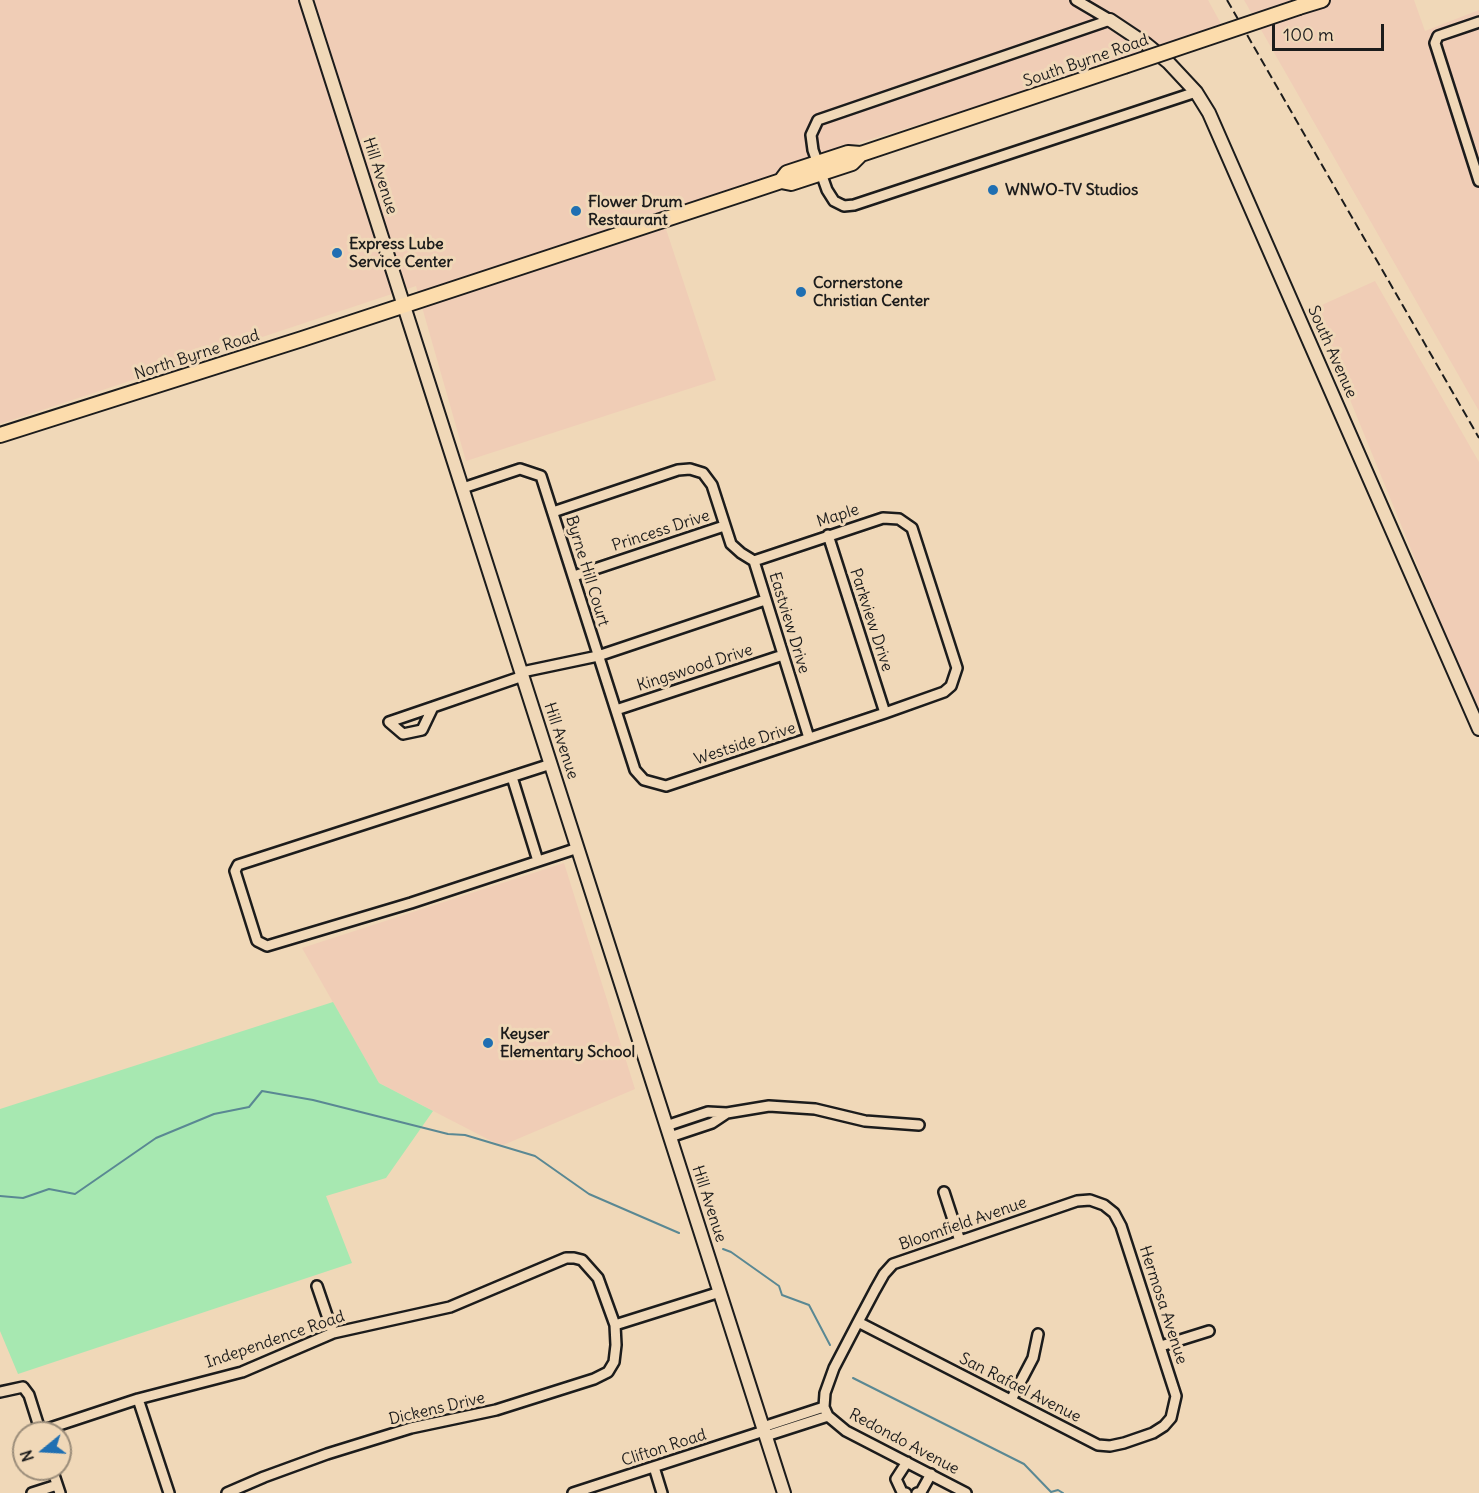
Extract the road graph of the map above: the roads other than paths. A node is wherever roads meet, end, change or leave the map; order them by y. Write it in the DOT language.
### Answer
graph roads {
  1 [pos="306,0"];
  2 [pos="1076,0"];
  3 [pos="1322,0"];
  4 [pos="1110,20"];
  5 [pos="1479,22"];
  6 [pos="1196,92"];
  7 [pos="819,168"];
  8 [pos="1479,181"];
  9 [pos="405,305"];
  10 [pos="0,435"];
  11 [pos="463,488"];
  12 [pos="553,512"];
  13 [pos="724,526"];
  14 [pos="828,535"];
  15 [pos="754,561"];
  16 [pos="574,576"];
  17 [pos="765,600"];
  18 [pos="783,655"];
  19 [pos="598,656"];
  20 [pos="522,674"];
  21 [pos="935,695"];
  22 [pos="433,707"];
  23 [pos="616,710"];
  24 [pos="885,713"];
  25 [pos="1479,729"];
  26 [pos="809,738"];
  27 [pos="630,754"];
  28 [pos="551,764"];
  29 [pos="512,777"];
  30 [pos="578,848"];
  31 [pos="538,861"];
  32 [pos="919,1125"];
  33 [pos="668,1132"];
  34 [pos="944,1192"];
  35 [pos="1104,1205"];
  36 [pos="960,1241"];
  37 [pos="317,1286"];
  38 [pos="720,1292"];
  39 [pos="858,1322"];
  40 [pos="615,1325"];
  41 [pos="1209,1331"];
  42 [pos="333,1333"];
  43 [pos="1038,1334"];
  44 [pos="1161,1346"];
  45 [pos="0,1392"];
  46 [pos="138,1399"];
  47 [pos="1011,1400"];
  48 [pos="826,1412"];
  49 [pos="1169,1420"];
  50 [pos="37,1421"];
  51 [pos="72,1421"];
  52 [pos="764,1431"];
  53 [pos="907,1462"];
  54 [pos="654,1467"];
  55 [pos="931,1474"];
  56 [pos="59,1489"];
  57 [pos="32,1493"];
  58 [pos="169,1493"];
  59 [pos="226,1493"];
  60 [pos="573,1493"];
  61 [pos="662,1493"];
  62 [pos="784,1493"];
  63 [pos="906,1493"];
  64 [pos="917,1493"];
  65 [pos="966,1493"];
  1 -- 9 [label="main road, Hill Avenue"];
  2 -- 4 [label="street"];
  3 -- 7 [label="main road, South Byrne Road, bridge"];
  4 -- 6 [label="main road, South Avenue"];
  4 -- 7 [label="street, South Byrne Road"];
  5 -- 8 [label="street"];
  6 -- 7 [label="street, South Byrne Road"];
  6 -- 25 [label="main road, South Avenue"];
  7 -- 9 [label="main road, South Byrne Road"];
  9 -- 10 [label="main road, North Byrne Road"];
  9 -- 11 [label="main road, Hill Avenue"];
  11 -- 12 [label="street, Byrne Hill Court"];
  11 -- 20 [label="main road, Hill Avenue"];
  12 -- 13 [label="street, Eastview Drive"];
  12 -- 16 [label="street, Byrne Hill Court"];
  13 -- 15 [label="street, Eastview Drive"];
  13 -- 16 [label="street, Princess Drive"];
  14 -- 15 [label="street, Maple"];
  14 -- 21 [label="street, Maple"];
  14 -- 24 [label="street, Parkview Drive"];
  15 -- 17 [label="street, Eastview Drive"];
  16 -- 19 [label="street, Byrne Hill Court"];
  17 -- 18 [label="street, Eastview Drive"];
  17 -- 19 [label="street"];
  18 -- 23 [label="street, Kingswood Drive"];
  18 -- 26 [label="street, Eastview Drive"];
  19 -- 20 [label="street"];
  19 -- 23 [label="street, Byrne Hill Court"];
  20 -- 22 [label="street"];
  20 -- 28 [label="main road, Hill Avenue"];
  21 -- 24 [label="street, Westside Drive"];
  23 -- 27 [label="street, Byrne Hill Court"];
  24 -- 26 [label="street, Westside Drive"];
  26 -- 27 [label="street, Westside Drive"];
  28 -- 29 [label="street"];
  28 -- 30 [label="main road, Hill Avenue"];
  29 -- 31 [label="street"];
  29 -- 31 [label="street"];
  30 -- 31 [label="street"];
  30 -- 33 [label="main road, Hill Avenue"];
  32 -- 33 [label="street"];
  33 -- 38 [label="main road, Hill Avenue"];
  34 -- 36 [label="street"];
  35 -- 36 [label="street, Bloomfield Avenue"];
  35 -- 44 [label="street, Hermosa Avenue"];
  36 -- 39 [label="street, Bloomfield Avenue"];
  37 -- 42 [label="street"];
  38 -- 40 [label="street"];
  38 -- 52 [label="main road, Hill Avenue"];
  39 -- 47 [label="street, San Rafael Avenue"];
  39 -- 48 [label="street, Bloomfield Avenue"];
  40 -- 42 [label="street, Independence Road"];
  40 -- 59 [label="street, Dickens Drive"];
  41 -- 44 [label="street"];
  42 -- 46 [label="street, Independence Road"];
  43 -- 47 [label="street"];
  44 -- 49 [label="street, Hermosa Avenue"];
  45 -- 50 [label="street"];
  46 -- 51 [label="street, Independence Road"];
  46 -- 58 [label="street"];
  47 -- 49 [label="street, San Rafael Avenue"];
  48 -- 52 [label="street, Clifton Road"];
  48 -- 53 [label="street, Redondo Avenue"];
  52 -- 54 [label="street, Clifton Road"];
  52 -- 62 [label="main road, Hill Avenue"];
  53 -- 55 [label="street, Redondo Avenue"];
  53 -- 63 [label="street"];
  54 -- 60 [label="street, Clifton Road"];
  54 -- 61 [label="street"];
  55 -- 64 [label="street"];
  55 -- 65 [label="street, Redondo Avenue"];
  56 -- 57 [label="street"];
}
